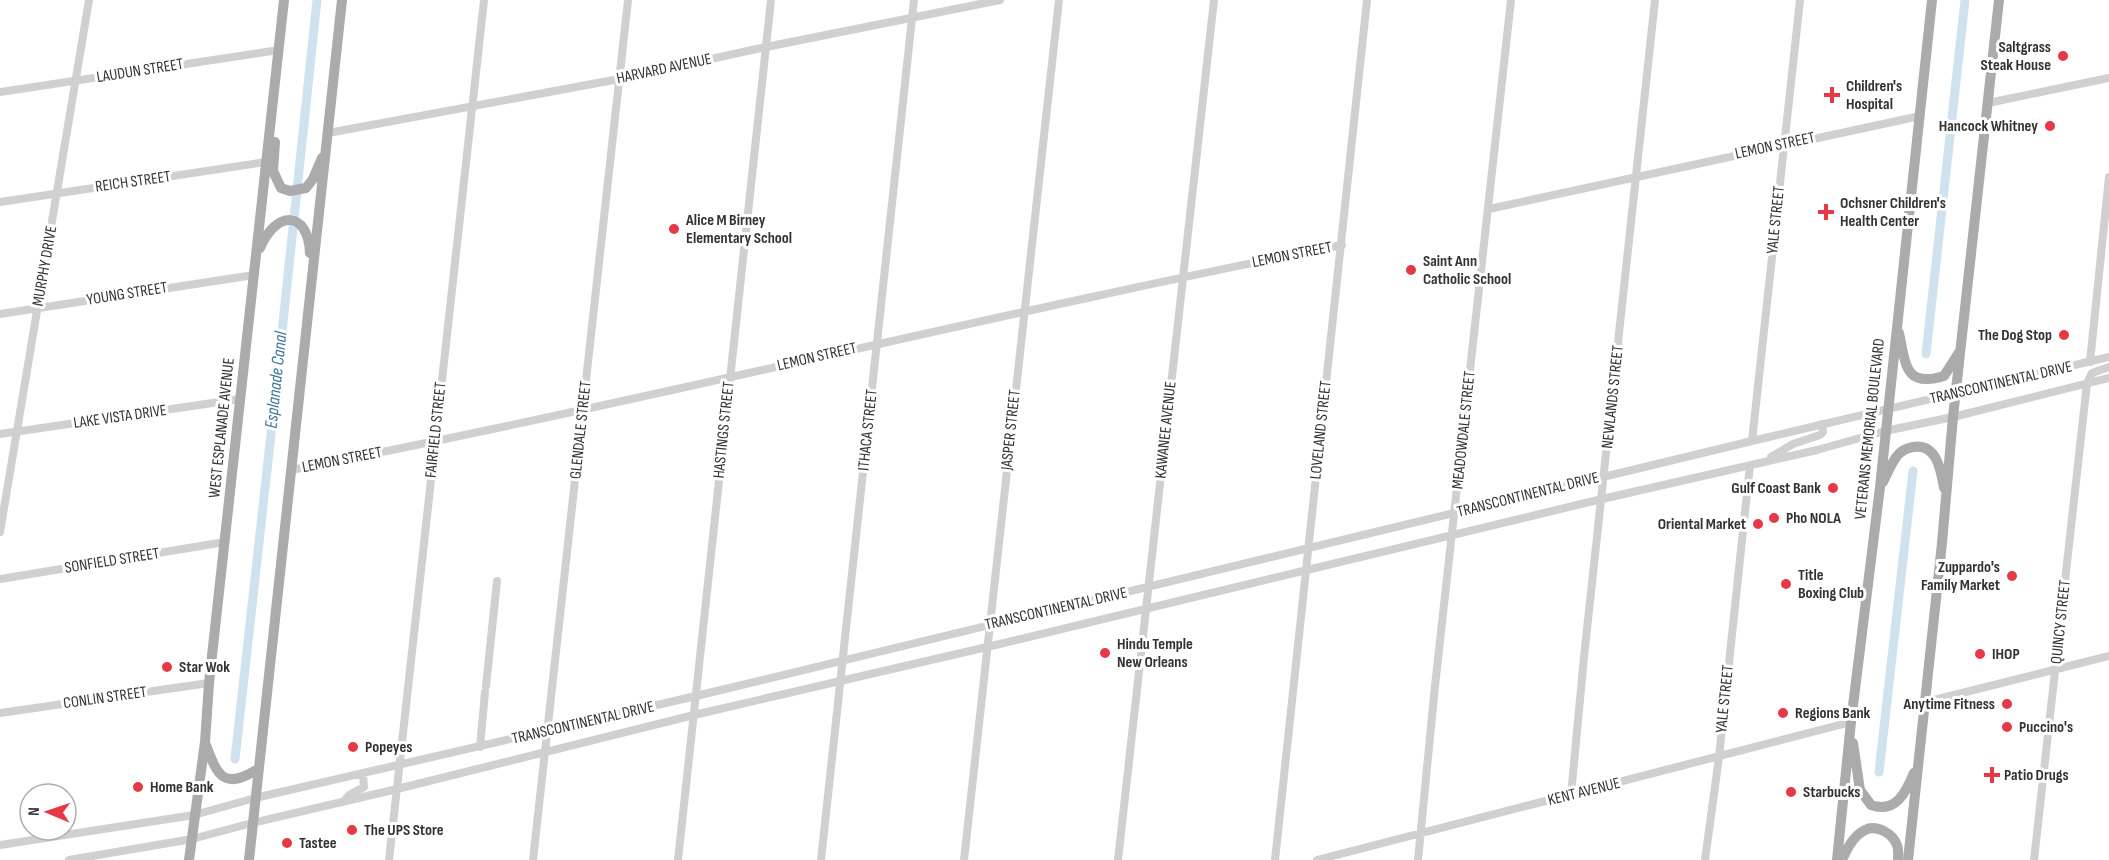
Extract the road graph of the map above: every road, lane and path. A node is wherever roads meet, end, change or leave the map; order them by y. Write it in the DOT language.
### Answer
graph roads {
  1 [pos="89,0"];
  2 [pos="284,0"];
  3 [pos="342,0"];
  4 [pos="484,0"];
  5 [pos="628,0"];
  6 [pos="771,0"];
  7 [pos="914,0"];
  8 [pos="1000,0"];
  9 [pos="1059,0"];
  10 [pos="1214,0"];
  11 [pos="1367,0"];
  12 [pos="1511,0"];
  13 [pos="1656,0"];
  14 [pos="1800,0"];
  15 [pos="1932,0"];
  16 [pos="1999,0"];
  17 [pos="912,19"];
  18 [pos="766,47"];
  19 [pos="279,50"];
  20 [pos="2109,78"];
  21 [pos="619,79"];
  22 [pos="275,80"];
  23 [pos="76,81"];
  24 [pos="0,92"];
  25 [pos="1988,103"];
  26 [pos="473,108"];
  27 [pos="1920,116"];
  28 [pos="328,134"];
  29 [pos="1784,144"];
  30 [pos="326,148"];
  31 [pos="266,162"];
  32 [pos="1636,177"];
  33 [pos="2109,177"];
  34 [pos="58,193"];
  35 [pos="0,202"];
  36 [pos="1489,208"];
  37 [pos="2107,213"];
  38 [pos="1342,245"];
  39 [pos="255,260"];
  40 [pos="254,275"];
  41 [pos="1184,276"];
  42 [pos="311,283"];
  43 [pos="38,308"];
  44 [pos="1025,312"];
  45 [pos="0,314"];
  46 [pos="1897,324"];
  47 [pos="878,343"];
  48 [pos="1961,348"];
  49 [pos="2109,357"];
  50 [pos="2090,362"];
  51 [pos="2109,366"];
  52 [pos="729,376"];
  53 [pos="2109,378"];
  54 [pos="2087,383"];
  55 [pos="1956,394"];
  56 [pos="240,399"];
  57 [pos="1887,409"];
  58 [pos="583,410"];
  59 [pos="1953,417"];
  60 [pos="1822,424"];
  61 [pos="1885,431"];
  62 [pos="17,432"];
  63 [pos="0,434"];
  64 [pos="435,441"];
  65 [pos="1752,441"];
  66 [pos="1765,460"];
  67 [pos="1750,465"];
  68 [pos="291,470"];
  69 [pos="1605,476"];
  70 [pos="1880,487"];
  71 [pos="1602,499"];
  72 [pos="1947,500"];
  73 [pos="1455,512"];
  74 [pos="0,532"];
  75 [pos="1453,535"];
  76 [pos="225,543"];
  77 [pos="1308,548"];
  78 [pos="1305,570"];
  79 [pos="0,579"];
  80 [pos="497,581"];
  81 [pos="1148,587"];
  82 [pos="1146,608"];
  83 [pos="990,625"];
  84 [pos="987,647"];
  85 [pos="2109,656"];
  86 [pos="843,660"];
  87 [pos="2056,670"];
  88 [pos="841,681"];
  89 [pos="209,683"];
  90 [pos="696,696"];
  91 [pos="1926,702"];
  92 [pos="0,713"];
  93 [pos="694,715"];
  94 [pos="1851,722"];
  95 [pos="548,730"];
  96 [pos="205,742"];
  97 [pos="480,747"];
  98 [pos="546,753"];
  99 [pos="1719,757"];
  100 [pos="1920,759"];
  101 [pos="399,766"];
  102 [pos="258,769"];
  103 [pos="363,774"];
  104 [pos="397,789"];
  105 [pos="1571,795"];
  106 [pos="255,798"];
  107 [pos="343,802"];
  108 [pos="194,815"];
  109 [pos="252,823"];
  110 [pos="1421,833"];
  111 [pos="192,839"];
  112 [pos="0,845"];
  113 [pos="69,860"];
  114 [pos="189,860"];
  115 [pos="249,860"];
  116 [pos="389,860"];
  117 [pos="533,860"];
  118 [pos="678,860"];
  119 [pos="821,860"];
  120 [pos="964,860"];
  121 [pos="1118,860"];
  122 [pos="1275,860"];
  123 [pos="1317,860"];
  124 [pos="1418,860"];
  125 [pos="1705,860"];
  126 [pos="1837,860"];
  127 [pos="1842,860"];
  128 [pos="1898,860"];
  129 [pos="1908,860"];
  130 [pos="2034,860"];
  1 -- 23 [label="street, MURPHY DRIVE"];
  2 -- 19 [label="main road, WEST ESPLANADE AVENUE"];
  3 -- 28 [label="main road"];
  4 -- 26 [label="street, FAIRFIELD STREET"];
  5 -- 21 [label="street, GLENDALE STREET"];
  6 -- 18 [label="street, HASTINGS STREET"];
  7 -- 17 [label="street, ITHACA STREET"];
  8 -- 17 [label="street, HARVARD AVENUE"];
  9 -- 44 [label="street, JASPER STREET"];
  10 -- 41 [label="street, KAWANEE AVENUE"];
  11 -- 38 [label="street, LOVELAND STREET"];
  12 -- 36 [label="street, MEADOWDALE STREET"];
  13 -- 32 [label="street, NEWLANDS STREET"];
  14 -- 29 [label="street, YALE STREET"];
  15 -- 27 [label="main road, VETERANS MEMORIAL BOULEVARD"];
  16 -- 25 [label="main road"];
  17 -- 18 [label="street, HARVARD AVENUE"];
  17 -- 47 [label="street, ITHACA STREET"];
  18 -- 21 [label="street, HARVARD AVENUE"];
  18 -- 52 [label="street, HASTINGS STREET"];
  19 -- 22 [label="main road, WEST ESPLANADE AVENUE"];
  19 -- 23 [label="street, LAUDUN STREET"];
  20 -- 25 [label="street"];
  21 -- 26 [label="street, HARVARD AVENUE"];
  21 -- 58 [label="street, GLENDALE STREET"];
  22 -- 30 [label="main road"];
  22 -- 31 [label="main road, WEST ESPLANADE AVENUE"];
  23 -- 24 [label="street, LAUDUN STREET"];
  23 -- 34 [label="street, MURPHY DRIVE"];
  25 -- 48 [label="main road"];
  26 -- 28 [label="street, HARVARD AVENUE"];
  26 -- 64 [label="street, FAIRFIELD STREET"];
  27 -- 29 [label="street, LEMON STREET"];
  27 -- 46 [label="main road, VETERANS MEMORIAL BOULEVARD"];
  28 -- 30 [label="main road"];
  29 -- 32 [label="street, LEMON STREET"];
  29 -- 65 [label="street, YALE STREET"];
  30 -- 42 [label="main road"];
  31 -- 34 [label="street, REICH STREET"];
  31 -- 39 [label="main road, WEST ESPLANADE AVENUE"];
  32 -- 36 [label="street, LEMON STREET"];
  32 -- 69 [label="street, NEWLANDS STREET"];
  33 -- 37 [label="street"];
  34 -- 35 [label="street, REICH STREET"];
  34 -- 43 [label="street, MURPHY DRIVE"];
  36 -- 73 [label="street, MEADOWDALE STREET"];
  37 -- 50 [label="street"];
  38 -- 41 [label="street, LEMON STREET"];
  38 -- 77 [label="street, LOVELAND STREET"];
  39 -- 40 [label="main road, WEST ESPLANADE AVENUE"];
  39 -- 42 [label="main road"];
  40 -- 43 [label="street, YOUNG STREET"];
  40 -- 56 [label="main road, WEST ESPLANADE AVENUE"];
  41 -- 44 [label="street, LEMON STREET"];
  41 -- 81 [label="street, KAWANEE AVENUE"];
  42 -- 68 [label="main road"];
  43 -- 45 [label="street, YOUNG STREET"];
  43 -- 62 [label="street, MURPHY DRIVE"];
  44 -- 47 [label="street, LEMON STREET"];
  44 -- 83 [label="street, JASPER STREET"];
  46 -- 48 [label="main road"];
  46 -- 57 [label="main road, VETERANS MEMORIAL BOULEVARD"];
  47 -- 52 [label="street, LEMON STREET"];
  47 -- 86 [label="street, ITHACA STREET"];
  48 -- 55 [label="main road"];
  49 -- 50 [label="street, TRANSCONTINENTAL DRIVE"];
  50 -- 55 [label="street, TRANSCONTINENTAL DRIVE"];
  51 -- 54 [label="street"];
  52 -- 58 [label="street, LEMON STREET"];
  52 -- 90 [label="street, HASTINGS STREET"];
  53 -- 54 [label="street, TRANSCONTINENTAL DRIVE"];
  54 -- 59 [label="street, TRANSCONTINENTAL DRIVE"];
  54 -- 87 [label="street, QUINCY STREET"];
  55 -- 57 [label="street, TRANSCONTINENTAL DRIVE"];
  55 -- 59 [label="main road"];
  56 -- 62 [label="street, LAKE VISTA DRIVE"];
  56 -- 76 [label="main road, WEST ESPLANADE AVENUE"];
  57 -- 60 [label="street, TRANSCONTINENTAL DRIVE"];
  57 -- 61 [label="main road, VETERANS MEMORIAL BOULEVARD"];
  58 -- 64 [label="street, LEMON STREET"];
  58 -- 95 [label="street, GLENDALE STREET"];
  59 -- 61 [label="street, TRANSCONTINENTAL DRIVE"];
  59 -- 72 [label="main road"];
  60 -- 65 [label="street, TRANSCONTINENTAL DRIVE"];
  60 -- 66 [label="street"];
  61 -- 66 [label="street, TRANSCONTINENTAL DRIVE"];
  61 -- 70 [label="main road, VETERANS MEMORIAL BOULEVARD"];
  62 -- 63 [label="street, LAKE VISTA DRIVE"];
  62 -- 74 [label="street, MURPHY DRIVE"];
  64 -- 68 [label="street, LEMON STREET"];
  64 -- 101 [label="street, FAIRFIELD STREET"];
  65 -- 69 [label="street, TRANSCONTINENTAL DRIVE"];
  66 -- 67 [label="street, TRANSCONTINENTAL DRIVE"];
  67 -- 71 [label="street, TRANSCONTINENTAL DRIVE"];
  67 -- 99 [label="street, YALE STREET"];
  68 -- 102 [label="main road"];
  69 -- 71 [label="street, NEWLANDS STREET"];
  69 -- 73 [label="street, TRANSCONTINENTAL DRIVE"];
  70 -- 72 [label="main road"];
  70 -- 94 [label="main road, VETERANS MEMORIAL BOULEVARD"];
  71 -- 75 [label="street, TRANSCONTINENTAL DRIVE"];
  71 -- 105 [label="street, NEWLANDS STREET"];
  72 -- 91 [label="main road"];
  73 -- 75 [label="street, MEADOWDALE STREET"];
  73 -- 77 [label="street, TRANSCONTINENTAL DRIVE"];
  75 -- 78 [label="street, TRANSCONTINENTAL DRIVE"];
  75 -- 110 [label="street, MEADOWDALE STREET"];
  76 -- 79 [label="street, SONFIELD STREET"];
  76 -- 89 [label="main road, WEST ESPLANADE AVENUE"];
  77 -- 78 [label="street, LOVELAND STREET"];
  77 -- 81 [label="street, TRANSCONTINENTAL DRIVE"];
  78 -- 82 [label="street, TRANSCONTINENTAL DRIVE"];
  78 -- 122 [label="street, LOVELAND STREET"];
  80 -- 97 [label="street"];
  81 -- 82 [label="street, KAWANEE AVENUE"];
  81 -- 83 [label="street, TRANSCONTINENTAL DRIVE"];
  82 -- 84 [label="street, TRANSCONTINENTAL DRIVE"];
  82 -- 121 [label="street, KAWANEE AVENUE"];
  83 -- 84 [label="street, JASPER STREET"];
  83 -- 86 [label="street, TRANSCONTINENTAL DRIVE"];
  84 -- 88 [label="street, TRANSCONTINENTAL DRIVE"];
  84 -- 120 [label="street, JASPER STREET"];
  85 -- 87 [label="street"];
  86 -- 88 [label="street, ITHACA STREET"];
  86 -- 90 [label="street, TRANSCONTINENTAL DRIVE"];
  87 -- 91 [label="street"];
  87 -- 130 [label="street, QUINCY STREET"];
  88 -- 93 [label="street, TRANSCONTINENTAL DRIVE"];
  88 -- 119 [label="street, ITHACA STREET"];
  89 -- 92 [label="street, CONLIN STREET"];
  89 -- 96 [label="main road, WEST ESPLANADE AVENUE"];
  90 -- 93 [label="street, HASTINGS STREET"];
  90 -- 95 [label="street, TRANSCONTINENTAL DRIVE"];
  91 -- 100 [label="main road"];
  93 -- 98 [label="street, TRANSCONTINENTAL DRIVE"];
  93 -- 118 [label="street, HASTINGS STREET"];
  94 -- 99 [label="street, KENT AVENUE"];
  94 -- 100 [label="main road"];
  94 -- 126 [label="main road, VETERANS MEMORIAL BOULEVARD"];
  95 -- 97 [label="street, TRANSCONTINENTAL DRIVE"];
  95 -- 98 [label="street, GLENDALE STREET"];
  96 -- 102 [label="main road"];
  96 -- 108 [label="main road, WEST ESPLANADE AVENUE"];
  97 -- 101 [label="street, TRANSCONTINENTAL DRIVE"];
  98 -- 104 [label="street, TRANSCONTINENTAL DRIVE"];
  98 -- 117 [label="street, GLENDALE STREET"];
  99 -- 105 [label="street, KENT AVENUE"];
  99 -- 125 [label="street, YALE STREET"];
  100 -- 129 [label="main road"];
  101 -- 103 [label="street, TRANSCONTINENTAL DRIVE"];
  101 -- 104 [label="street, FAIRFIELD STREET"];
  102 -- 106 [label="main road"];
  103 -- 106 [label="street, TRANSCONTINENTAL DRIVE"];
  103 -- 107 [label="street"];
  104 -- 107 [label="street, TRANSCONTINENTAL DRIVE"];
  104 -- 116 [label="street, FAIRFIELD STREET"];
  105 -- 110 [label="street, KENT AVENUE"];
  106 -- 108 [label="street, TRANSCONTINENTAL DRIVE"];
  106 -- 109 [label="main road"];
  107 -- 109 [label="street, TRANSCONTINENTAL DRIVE"];
  108 -- 111 [label="main road, WEST ESPLANADE AVENUE"];
  108 -- 112 [label="street, TRANSCONTINENTAL DRIVE"];
  109 -- 111 [label="street, TRANSCONTINENTAL DRIVE"];
  109 -- 115 [label="main road"];
  110 -- 123 [label="street, KENT AVENUE"];
  110 -- 124 [label="street, MEADOWDALE STREET"];
  111 -- 113 [label="street, TRANSCONTINENTAL DRIVE"];
  111 -- 114 [label="main road, WEST ESPLANADE AVENUE"];
  127 -- 128 [label="main road"];
}
